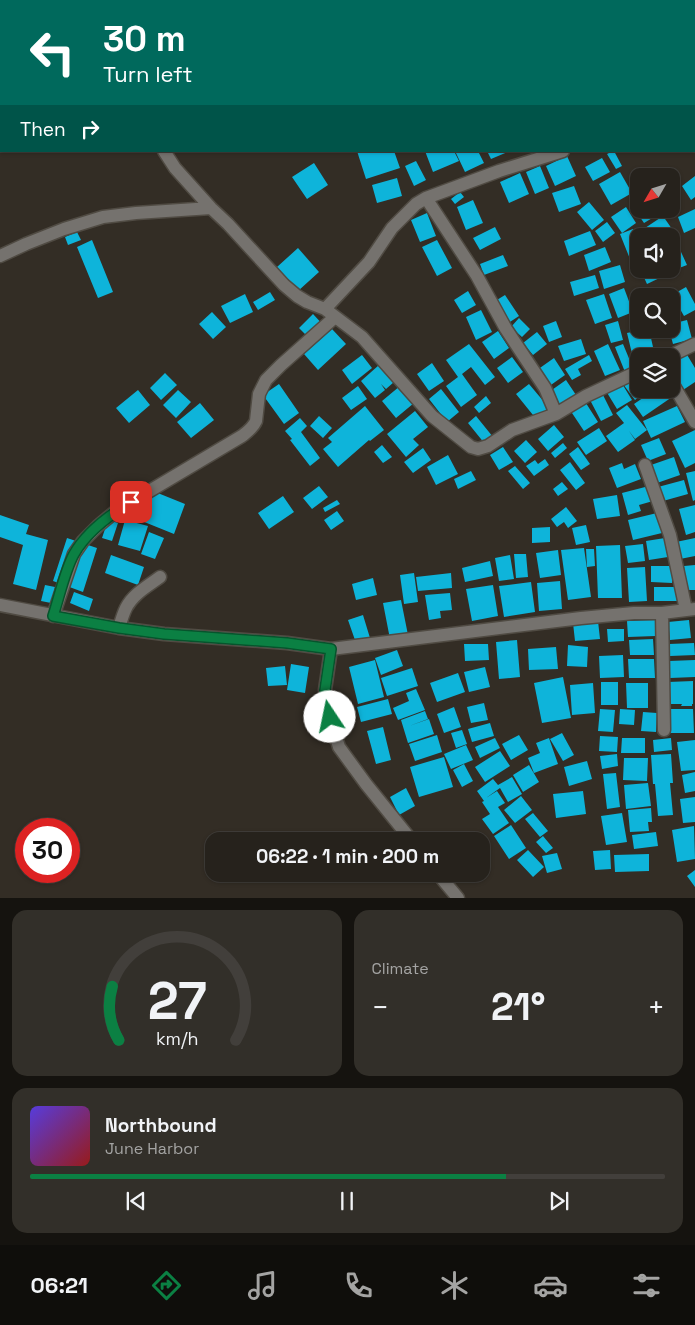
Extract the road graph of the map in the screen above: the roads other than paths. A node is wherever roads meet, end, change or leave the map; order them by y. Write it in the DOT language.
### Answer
graph roads {
  1 [pos="165,152"];
  2 [pos="559,152"];
  3 [pos="426,198"];
  4 [pos="212,208"];
  5 [pos="0,256"];
  6 [pos="330,313"];
  7 [pos="695,344"];
  8 [pos="680,351"];
  9 [pos="630,375"];
  10 [pos="680,396"];
  11 [pos="556,414"];
  12 [pos="695,422"];
  13 [pos="645,465"];
  14 [pos="160,577"];
  15 [pos="0,605"];
  16 [pos="691,609"];
  17 [pos="662,613"];
  18 [pos="53,616"];
  19 [pos="119,628"];
  20 [pos="331,649"];
  21 [pos="664,730"];
  22 [pos="405,832"];
  23 [pos="445,882"];
  24 [pos="458,898"];
  1 -- 4 [label="street"];
  2 -- 3 [label="street"];
  3 -- 6 [label="street"];
  3 -- 11 [label="street"];
  4 -- 5 [label="street"];
  4 -- 6 [label="street"];
  6 -- 11 [label="street"];
  6 -- 18 [label="street"];
  7 -- 8 [label="street"];
  9 -- 11 [label="street"];
  10 -- 12 [label="street"];
  13 -- 16 [label="street"];
  14 -- 19 [label="street"];
  15 -- 18 [label="street"];
  16 -- 17 [label="street"];
  17 -- 20 [label="street"];
  17 -- 21 [label="street"];
  18 -- 19 [label="street"];
  19 -- 20 [label="street"];
  20 -- 22 [label="street"];
  23 -- 24 [label="street"];
}
